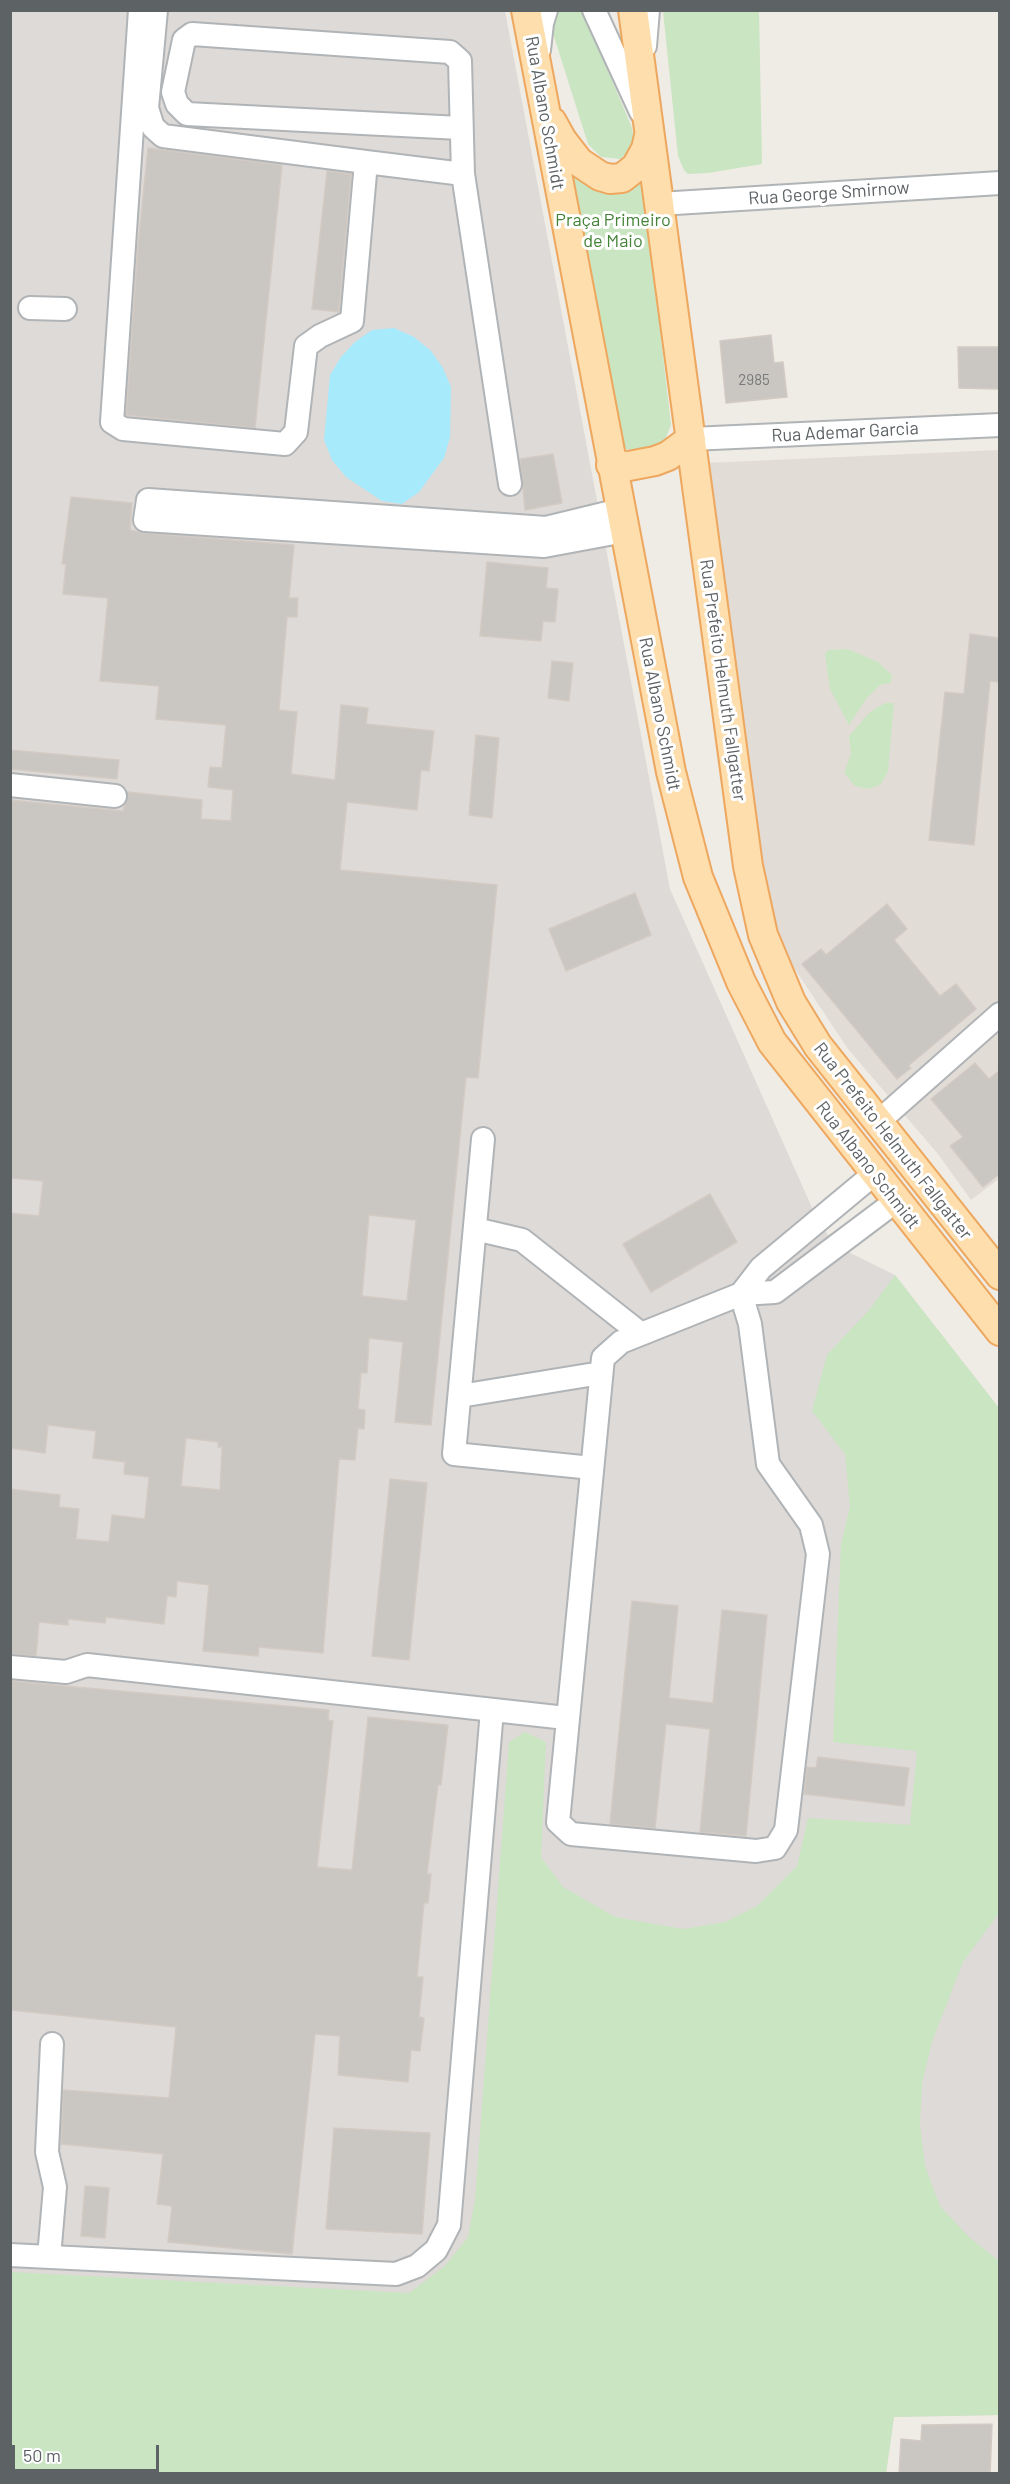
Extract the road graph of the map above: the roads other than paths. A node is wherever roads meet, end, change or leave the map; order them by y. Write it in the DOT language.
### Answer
graph roads {
  1 [pos="140,10"];
  2 [pos="156,10"];
  3 [pos="526,10"];
  4 [pos="546,10"];
  5 [pos="594,10"];
  6 [pos="633,10"];
  7 [pos="648,10"];
  8 [pos="641,71"];
  9 [pos="540,92"];
  10 [pos="460,128"];
  11 [pos="649,133"];
  12 [pos="366,162"];
  13 [pos="464,174"];
  14 [pos="999,183"];
  15 [pos="659,204"];
  16 [pos="30,308"];
  17 [pos="65,309"];
  18 [pos="999,425"];
  19 [pos="691,439"];
  20 [pos="611,465"];
  21 [pos="510,484"];
  22 [pos="622,521"];
  23 [pos="10,785"];
  24 [pos="115,796"];
  25 [pos="999,1014"];
  26 [pos="878,1122"];
  27 [pos="483,1138"];
  28 [pos="874,1174"];
  29 [pos="896,1201"];
  30 [pos="475,1229"];
  31 [pos="999,1275"];
  32 [pos="741,1294"];
  33 [pos="999,1331"];
  34 [pos="641,1334"];
  35 [pos="601,1373"];
  36 [pos="460,1396"];
  37 [pos="592,1468"];
  38 [pos="10,1667"];
  39 [pos="492,1710"];
  40 [pos="566,1718"];
  41 [pos="52,2044"];
  42 [pos="10,2255"];
  43 [pos="49,2257"];
  1 -- 12 [label="street"];
  2 -- 12 [label="street"];
  3 -- 9 [label="main road, Rua Albano Schmidt"];
  4 -- 9 [label="street"];
  5 -- 11 [label="street"];
  6 -- 8 [label="main road, Rua Prefeito Helmuth Fallgatter"];
  7 -- 8 [label="street"];
  8 -- 11 [label="main road, Rua Prefeito Helmuth Fallgatter"];
  9 -- 11 [label="main road"];
  9 -- 20 [label="main road, Rua Albano Schmidt"];
  10 -- 10 [label="street"];
  10 -- 13 [label="street"];
  11 -- 15 [label="main road, Rua Prefeito Helmuth Fallgatter"];
  12 -- 13 [label="street"];
  13 -- 21 [label="street"];
  14 -- 15 [label="street, Rua George Smirnow"];
  15 -- 19 [label="main road, Rua Prefeito Helmuth Fallgatter"];
  16 -- 17 [label="street"];
  18 -- 19 [label="street, Rua Ademar Garcia"];
  19 -- 20 [label="main road"];
  19 -- 26 [label="main road, Rua Prefeito Helmuth Fallgatter"];
  20 -- 22 [label="main road, Rua Albano Schmidt"];
  22 -- 22 [label="street"];
  22 -- 28 [label="main road, Rua Albano Schmidt"];
  23 -- 24 [label="street"];
  25 -- 26 [label="street"];
  26 -- 31 [label="main road, Rua Prefeito Helmuth Fallgatter"];
  27 -- 30 [label="street"];
  28 -- 29 [label="main road, Rua Albano Schmidt"];
  28 -- 32 [label="street"];
  29 -- 32 [label="street"];
  29 -- 33 [label="main road, Rua Albano Schmidt"];
  30 -- 34 [label="street"];
  30 -- 36 [label="street"];
  32 -- 34 [label="street"];
  32 -- 40 [label="street"];
  34 -- 35 [label="street"];
  35 -- 36 [label="street"];
  35 -- 37 [label="street"];
  36 -- 37 [label="street"];
  37 -- 40 [label="street"];
  38 -- 39 [label="street"];
  39 -- 40 [label="street"];
  39 -- 43 [label="street"];
  41 -- 43 [label="street"];
  42 -- 43 [label="street"];
}
